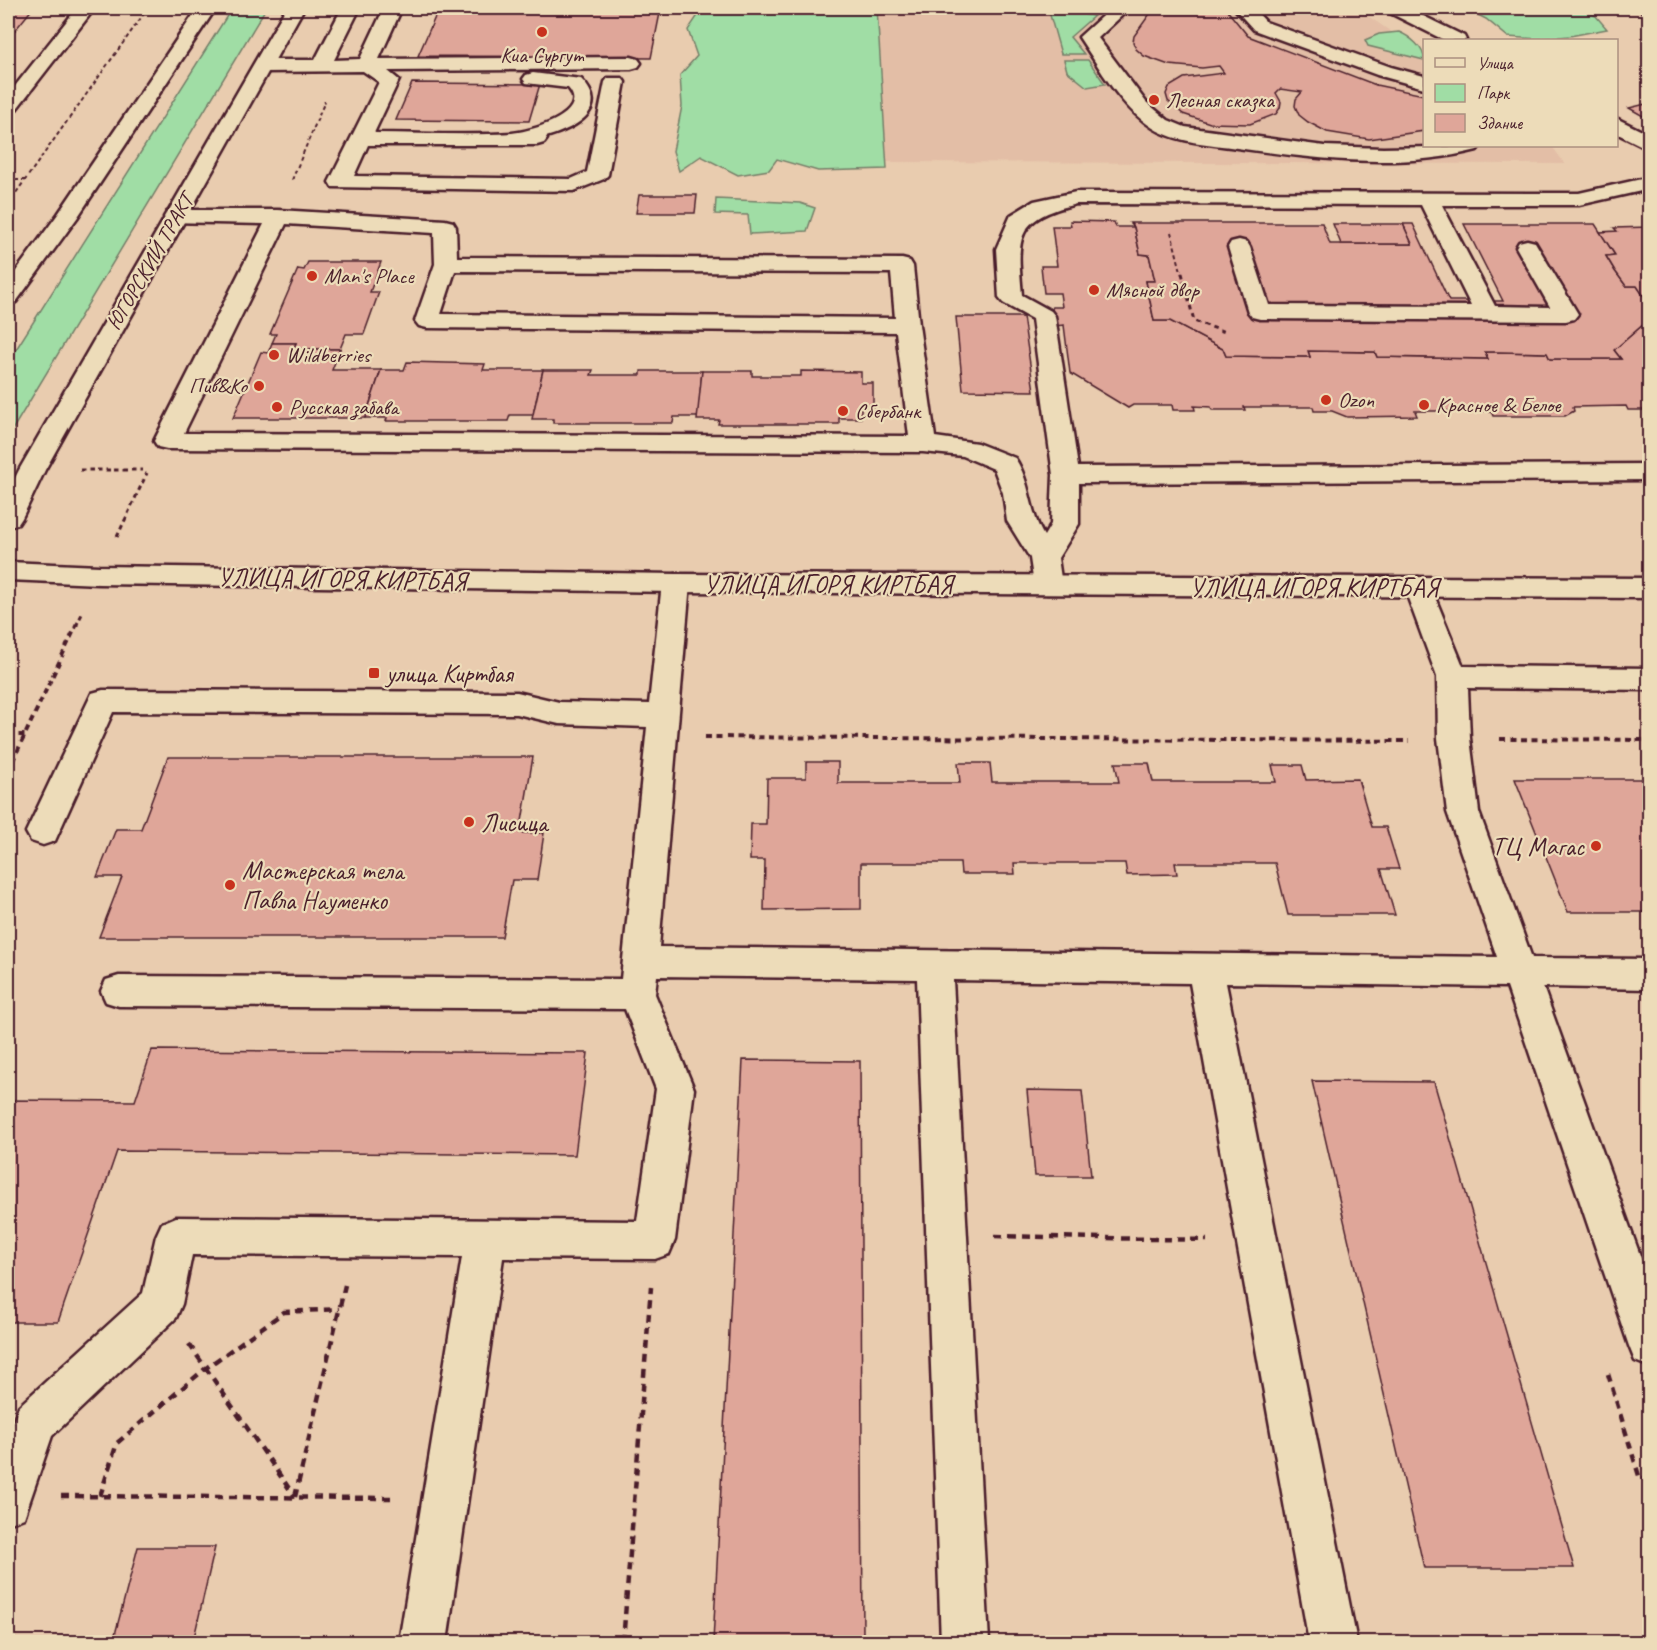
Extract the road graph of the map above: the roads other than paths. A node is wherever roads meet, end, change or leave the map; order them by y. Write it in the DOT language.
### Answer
graph roads {
  1 [pos="86,8"];
  2 [pos="207,8"];
  3 [pos="295,8"];
  4 [pos="351,8"];
  5 [pos="393,8"];
  6 [pos="1120,8"];
  7 [pos="1243,8"];
  8 [pos="1394,8"];
  9 [pos="1455,39"];
  10 [pos="631,63"];
  11 [pos="331,65"];
  12 [pos="367,65"];
  13 [pos="264,66"];
  14 [pos="389,80"];
  15 [pos="1423,81"];
  16 [pos="615,82"];
  17 [pos="8,107"];
  18 [pos="1618,125"];
  19 [pos="361,139"];
  20 [pos="514,139"];
  21 [pos="603,139"];
  22 [pos="1650,144"];
  23 [pos="1465,147"];
  24 [pos="340,182"];
  25 [pos="1650,183"];
  26 [pos="1184,198"];
  27 [pos="1428,198"];
  28 [pos="176,217"];
  29 [pos="278,217"];
  30 [pos="313,219"];
  31 [pos="1191,223"];
  32 [pos="1239,247"];
  33 [pos="1527,247"];
  34 [pos="446,264"];
  35 [pos="8,297"];
  36 [pos="1487,314"];
  37 [pos="907,325"];
  38 [pos="923,444"];
  39 [pos="1650,472"];
  40 [pos="1066,475"];
  41 [pos="8,518"];
  42 [pos="8,571"];
  43 [pos="1046,572"];
  44 [pos="676,584"];
  45 [pos="1418,587"];
  46 [pos="1650,588"];
  47 [pos="1452,677"];
  48 [pos="1650,679"];
  49 [pos="662,726"];
  50 [pos="43,832"];
  51 [pos="934,965"];
  52 [pos="1205,968"];
  53 [pos="1519,974"];
  54 [pos="1650,974"];
  55 [pos="638,977"];
  56 [pos="119,991"];
  57 [pos="485,1240"];
  58 [pos="1650,1346"];
  59 [pos="8,1499"];
  60 [pos="423,1642"];
  61 [pos="965,1642"];
  62 [pos="1333,1642"];
  1 -- 17 [label="main road"];
  2 -- 35 [label="main road"];
  3 -- 13 [label="main road, ЮГОРСКИЙ ТРАКТ"];
  4 -- 11 [label="main road"];
  5 -- 12 [label="main road"];
  6 -- 23 [label="main road"];
  7 -- 15 [label="main road"];
  8 -- 9 [label="main road"];
  10 -- 12 [label="main road"];
  11 -- 12 [label="main road"];
  11 -- 13 [label="main road"];
  12 -- 14 [label="main road"];
  13 -- 28 [label="main road, ЮГОРСКИЙ ТРАКТ"];
  14 -- 19 [label="main road"];
  14 -- 20 [label="main road"];
  16 -- 21 [label="main road"];
  18 -- 22 [label="main road"];
  19 -- 20 [label="main road"];
  19 -- 24 [label="main road"];
  20 -- 21 [label="main road"];
  21 -- 24 [label="main road"];
  24 -- 30 [label="main road"];
  25 -- 27 [label="main road"];
  26 -- 27 [label="main road"];
  26 -- 31 [label="main road"];
  26 -- 40 [label="main road"];
  27 -- 36 [label="main road"];
  28 -- 29 [label="main road"];
  28 -- 41 [label="main road, ЮГОРСКИЙ ТРАКТ"];
  29 -- 30 [label="main road"];
  29 -- 38 [label="main road"];
  30 -- 34 [label="main road"];
  32 -- 36 [label="main road"];
  33 -- 36 [label="main road"];
  34 -- 37 [label="main road"];
  34 -- 37 [label="main road"];
  37 -- 38 [label="main road"];
  38 -- 43 [label="main road"];
  39 -- 40 [label="main road"];
  40 -- 43 [label="main road"];
  42 -- 44 [label="main road, УЛИЦА ИГОРЯ КИРТБАЯ"];
  43 -- 44 [label="main road, УЛИЦА ИГОРЯ КИРТБАЯ"];
  43 -- 45 [label="main road, УЛИЦА ИГОРЯ КИРТБАЯ"];
  44 -- 49 [label="main road"];
  45 -- 46 [label="main road, УЛИЦА ИГОРЯ КИРТБАЯ"];
  45 -- 47 [label="main road"];
  47 -- 48 [label="main road"];
  47 -- 53 [label="main road"];
  49 -- 50 [label="main road"];
  49 -- 55 [label="main road"];
  51 -- 52 [label="main road"];
  51 -- 55 [label="main road"];
  51 -- 61 [label="main road"];
  52 -- 53 [label="main road"];
  52 -- 62 [label="main road"];
  53 -- 54 [label="main road"];
  53 -- 58 [label="main road"];
  55 -- 56 [label="main road"];
  55 -- 57 [label="main road"];
  57 -- 59 [label="main road"];
  57 -- 60 [label="main road"];
}
